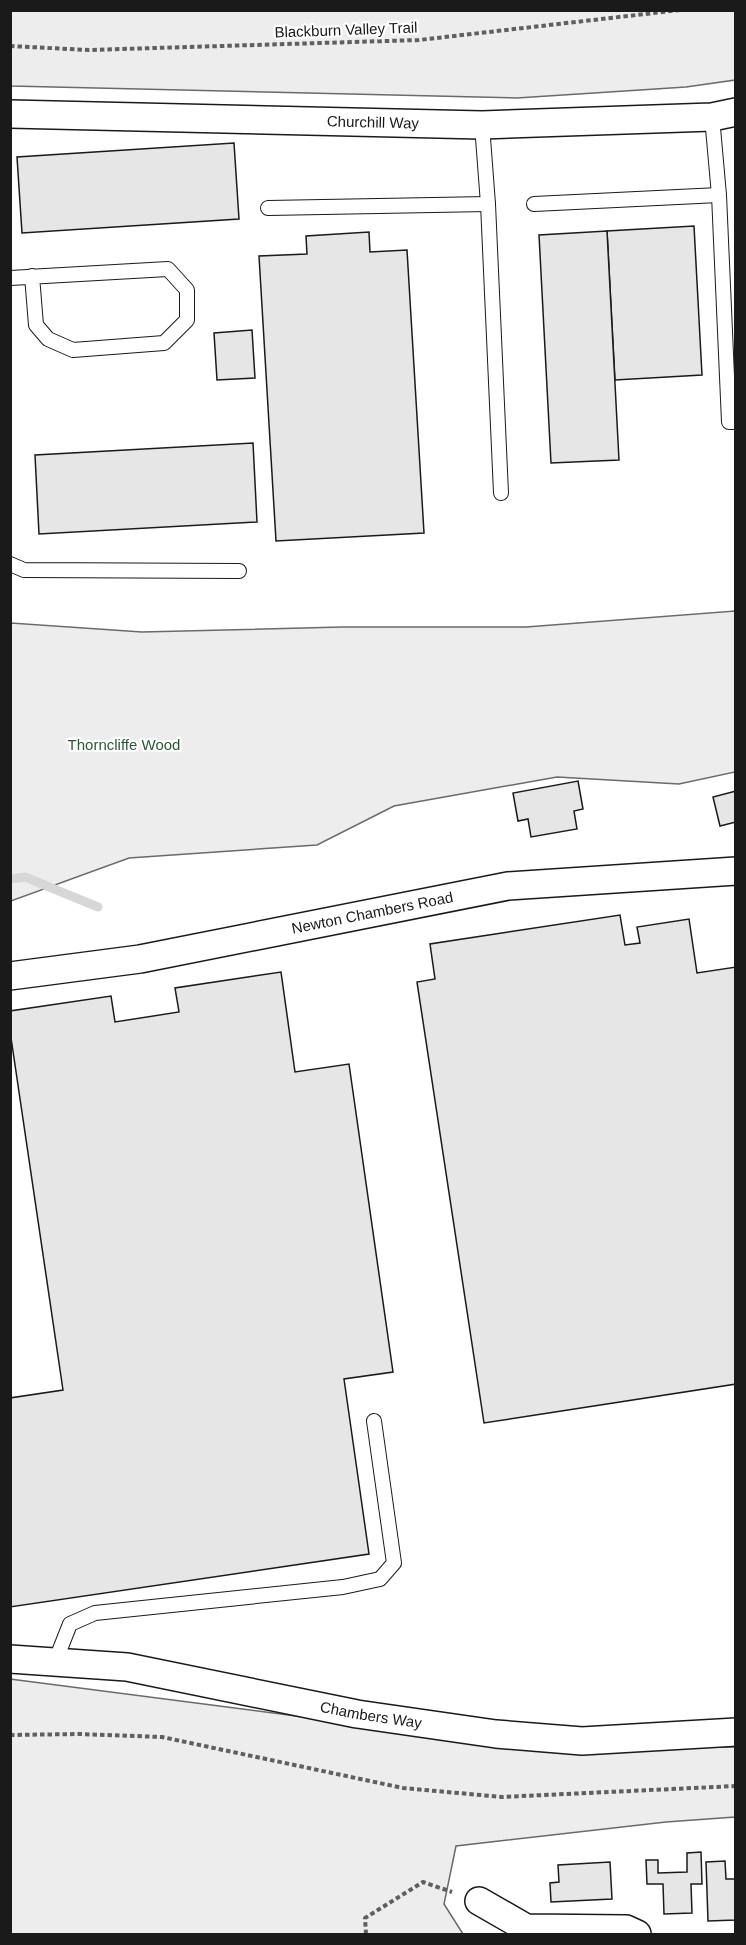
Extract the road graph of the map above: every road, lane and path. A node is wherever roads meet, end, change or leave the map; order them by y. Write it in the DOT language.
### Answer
graph roads {
  1 [pos="680,10"];
  2 [pos="10,46"];
  3 [pos="10,114"];
  4 [pos="724,115"];
  5 [pos="482,125"];
  6 [pos="719,195"];
  7 [pos="488,204"];
  8 [pos="534,204"];
  9 [pos="268,208"];
  10 [pos="32,276"];
  11 [pos="10,278"];
  12 [pos="735,422"];
  13 [pos="501,493"];
  14 [pos="10,564"];
  15 [pos="239,571"];
  16 [pos="735,871"];
  17 [pos="10,976"];
  18 [pos="374,1421"];
  19 [pos="10,1659"];
  20 [pos="55,1662"];
  21 [pos="735,1732"];
  22 [pos="10,1735"];
  23 [pos="735,1786"];
  24 [pos="479,1901"];
  25 [pos="366,1935"];
  26 [pos="637,1935"];
  1 -- 2 [label="path, Blackburn Valley Trail"];
  3 -- 5 [label="street, Churchill Way"];
  4 -- 5 [label="street, Churchill Way"];
  4 -- 6 [label="lane"];
  5 -- 7 [label="lane"];
  6 -- 8 [label="lane"];
  6 -- 12 [label="lane"];
  7 -- 9 [label="lane"];
  7 -- 13 [label="lane"];
  10 -- 10 [label="lane"];
  10 -- 11 [label="lane"];
  14 -- 15 [label="lane"];
  16 -- 17 [label="street, Newton Chambers Road"];
  18 -- 20 [label="lane"];
  19 -- 20 [label="street, Chambers Way"];
  20 -- 21 [label="street, Chambers Way"];
  22 -- 23 [label="path"];
  24 -- 25 [label="path"];
  24 -- 26 [label="street"];
}
